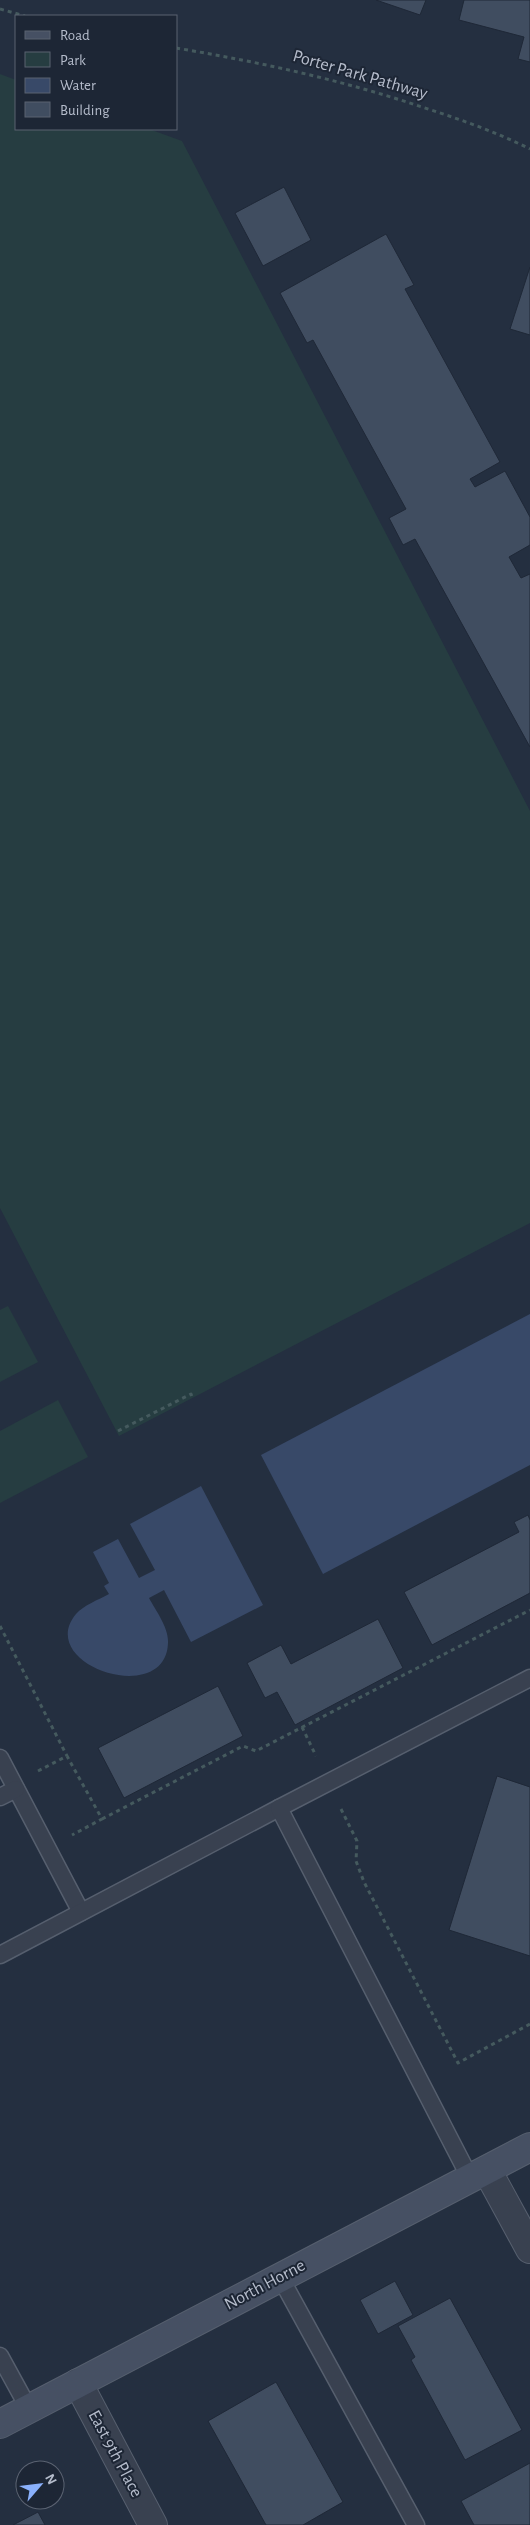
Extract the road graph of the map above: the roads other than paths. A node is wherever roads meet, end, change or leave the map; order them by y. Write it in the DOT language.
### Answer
graph roads {
  1 [pos="530,1678"];
  2 [pos="0,1758"];
  3 [pos="15,1787"];
  4 [pos="0,1797"];
  5 [pos="279,1808"];
  6 [pos="81,1912"];
  7 [pos="0,1955"];
  8 [pos="530,2147"];
  9 [pos="478,2174"];
  10 [pos="530,2250"];
  11 [pos="280,2278"];
  12 [pos="0,2356"];
  13 [pos="78,2383"];
  14 [pos="29,2409"];
  15 [pos="0,2424"];
  16 [pos="153,2525"];
  17 [pos="416,2525"];
  1 -- 5 [label="lane"];
  2 -- 3 [label="lane"];
  3 -- 4 [label="lane"];
  3 -- 6 [label="lane"];
  5 -- 6 [label="lane"];
  5 -- 9 [label="lane"];
  6 -- 7 [label="lane"];
  8 -- 9 [label="street, North Horne"];
  9 -- 10 [label="street"];
  9 -- 11 [label="street, North Horne"];
  11 -- 13 [label="street, North Horne"];
  11 -- 17 [label="lane"];
  12 -- 14 [label="lane"];
  13 -- 14 [label="street, North Horne"];
  13 -- 16 [label="street, East 9th Place"];
  14 -- 15 [label="street, North Horne"];
}
